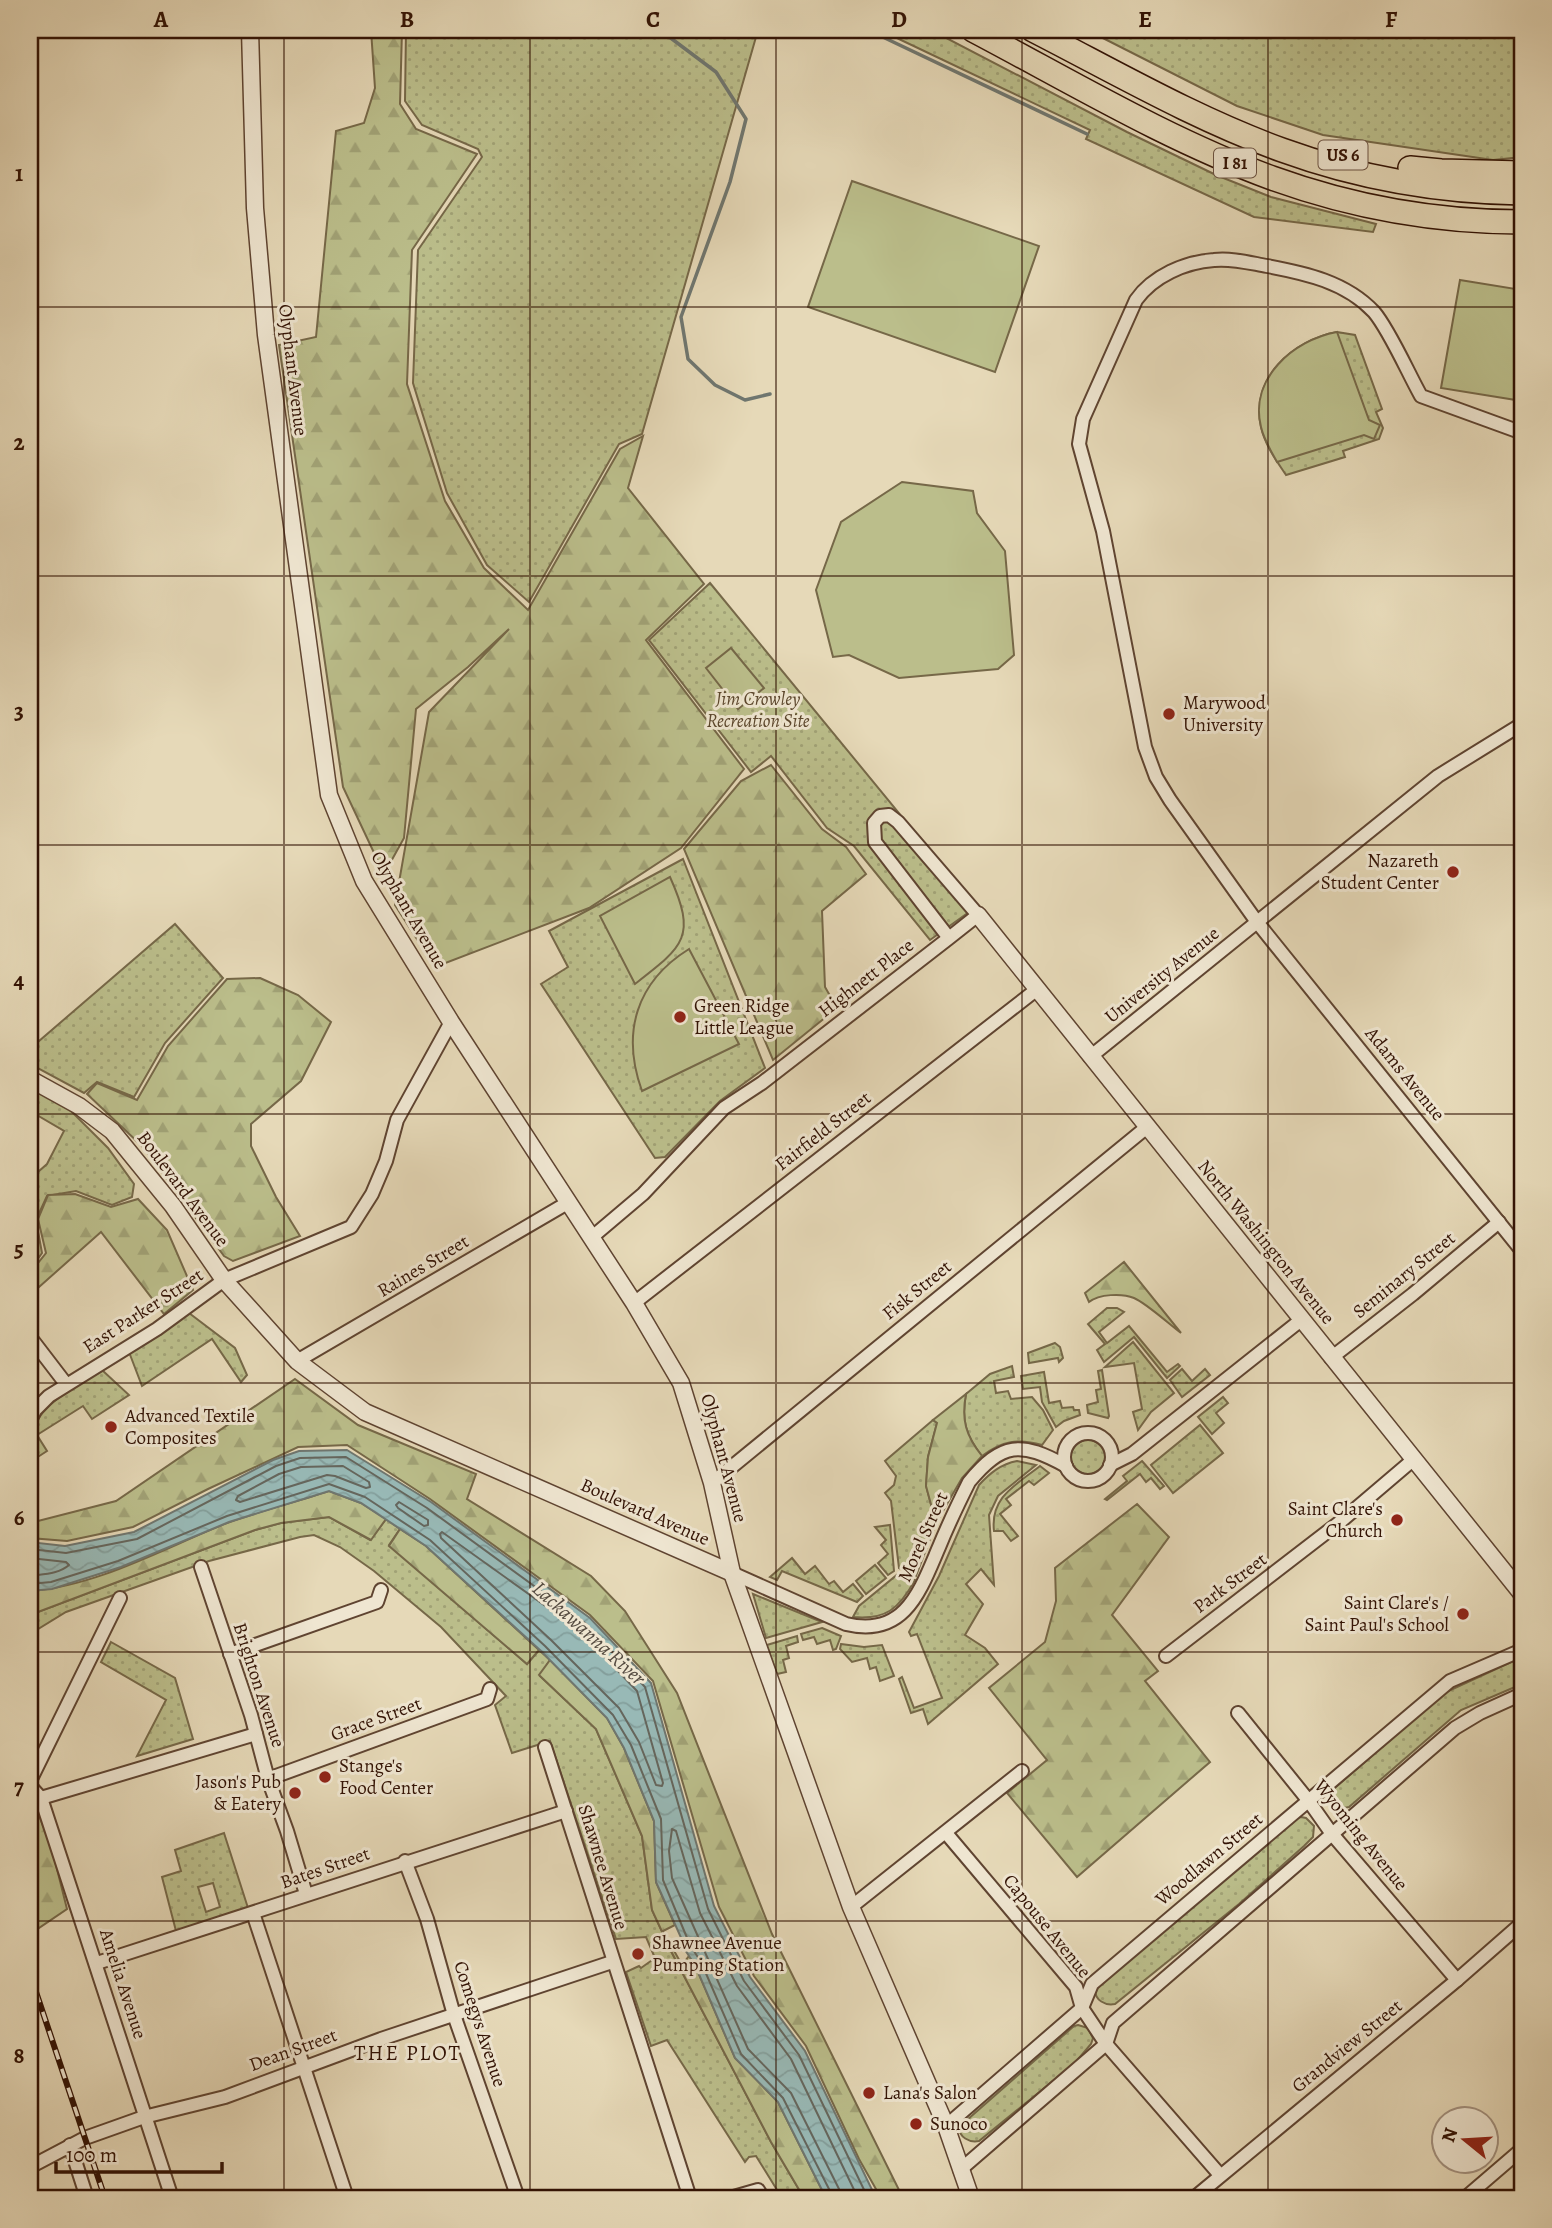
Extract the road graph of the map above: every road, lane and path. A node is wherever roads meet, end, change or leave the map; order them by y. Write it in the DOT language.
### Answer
graph roads {
  1 [pos="250,30"];
  2 [pos="972,30"];
  3 [pos="1033,30"];
  4 [pos="1171,101"];
  5 [pos="1522,173"];
  6 [pos="1522,192"];
  7 [pos="1522,222"];
  8 [pos="1520,432"];
  9 [pos="1522,724"];
  10 [pos="978,915"];
  11 [pos="1257,922"];
  12 [pos="949,938"];
  13 [pos="1036,989"];
  14 [pos="451,1022"];
  15 [pos="1090,1057"];
  16 [pos="30,1079"];
  17 [pos="1147,1127"];
  18 [pos="569,1202"];
  19 [pos="1499,1222"];
  20 [pos="1518,1236"];
  21 [pos="592,1238"];
  22 [pos="1522,1251"];
  23 [pos="224,1280"];
  24 [pos="634,1303"];
  25 [pos="1301,1320"];
  26 [pos="30,1336"];
  27 [pos="1331,1358"];
  28 [pos="297,1361"];
  29 [pos="66,1384"];
  30 [pos="32,1414"];
  31 [pos="1414,1459"];
  32 [pos="1110,1465"];
  33 [pos="1066,1466"];
  34 [pos="712,1483"];
  35 [pos="201,1567"];
  36 [pos="732,1573"];
  37 [pos="381,1590"];
  38 [pos="1522,1594"];
  39 [pos="120,1598"];
  40 [pos="1522,1650"];
  41 [pos="230,1654"];
  42 [pos="1166,1656"];
  43 [pos="490,1689"];
  44 [pos="1522,1694"];
  45 [pos="1238,1713"];
  46 [pos="256,1734"];
  47 [pos="545,1747"];
  48 [pos="1021,1771"];
  49 [pos="268,1779"];
  50 [pos="30,1783"];
  51 [pos="41,1798"];
  52 [pos="1308,1800"];
  53 [pos="566,1811"];
  54 [pos="946,1833"];
  55 [pos="1332,1834"];
  56 [pos="405,1861"];
  57 [pos="306,1894"];
  58 [pos="851,1907"];
  59 [pos="253,1913"];
  60 [pos="1522,1923"];
  61 [pos="612,1962"];
  62 [pos="97,1964"];
  63 [pos="1457,1980"];
  64 [pos="1083,2008"];
  65 [pos="454,2015"];
  66 [pos="1106,2044"];
  67 [pos="303,2066"];
  68 [pos="145,2117"];
  69 [pos="946,2126"];
  70 [pos="70,2145"];
  71 [pos="1522,2149"];
  72 [pos="30,2167"];
  73 [pos="960,2170"];
  74 [pos="1220,2175"];
  75 [pos="761,2194"];
  76 [pos="87,2198"];
  77 [pos="172,2198"];
  78 [pos="347,2198"];
  79 [pos="519,2198"];
  80 [pos="690,2198"];
  81 [pos="730,2198"];
  82 [pos="971,2198"];
  83 [pos="1194,2198"];
  84 [pos="1465,2198"];
  1 -- 14 [label="street, Olyphant Avenue"];
  2 -- 7 [label="highway, I 81"];
  3 -- 4 [label="highway, I 81"];
  4 -- 5 [label="highway, US 6"];
  4 -- 6 [label="highway, I 81"];
  8 -- 11 [label="street, Adams Avenue"];
  9 -- 11 [label="street, University Avenue"];
  10 -- 12 [label="street, Highnett Place"];
  10 -- 12 [label="street"];
  10 -- 13 [label="street, North Washington Avenue"];
  11 -- 15 [label="street, University Avenue"];
  11 -- 19 [label="street, Adams Avenue"];
  12 -- 21 [label="street, Highnett Place"];
  13 -- 15 [label="street, North Washington Avenue"];
  13 -- 24 [label="street, Fairfield Street"];
  14 -- 18 [label="street, Olyphant Avenue"];
  14 -- 23 [label="street, East Parker Street"];
  15 -- 17 [label="street, North Washington Avenue"];
  16 -- 23 [label="street, Boulevard Avenue"];
  17 -- 25 [label="street, North Washington Avenue"];
  17 -- 34 [label="street, Fisk Street"];
  18 -- 21 [label="street, Olyphant Avenue"];
  18 -- 28 [label="street, Raines Street"];
  19 -- 20 [label="street, Adams Avenue"];
  19 -- 27 [label="street, Seminary Street"];
  20 -- 22 [label="street, Adams Avenue"];
  21 -- 24 [label="street, Olyphant Avenue"];
  23 -- 28 [label="street, Boulevard Avenue"];
  23 -- 29 [label="street, East Parker Street"];
  24 -- 34 [label="street, Olyphant Avenue"];
  25 -- 27 [label="street, North Washington Avenue"];
  25 -- 32 [label="street, Morel Street"];
  26 -- 29 [label="street"];
  27 -- 31 [label="street, North Washington Avenue"];
  28 -- 36 [label="street, Boulevard Avenue"];
  29 -- 30 [label="street, East Parker Street"];
  31 -- 38 [label="street, North Washington Avenue"];
  31 -- 42 [label="street, Park Street"];
  32 -- 33 [label="street, Morel Street"];
  32 -- 33 [label="street"];
  33 -- 36 [label="street, Morel Street"];
  34 -- 36 [label="street, Olyphant Avenue"];
  35 -- 41 [label="street, Brighton Avenue"];
  36 -- 58 [label="street"];
  37 -- 41 [label="street"];
  39 -- 50 [label="street"];
  40 -- 52 [label="street, Woodlawn Street"];
  41 -- 46 [label="street, Brighton Avenue"];
  43 -- 49 [label="street, Grace Street"];
  44 -- 55 [label="street"];
  45 -- 52 [label="street, Wyoming Avenue"];
  46 -- 49 [label="street, Brighton Avenue"];
  46 -- 51 [label="street"];
  47 -- 53 [label="street, Shawnee Avenue"];
  48 -- 54 [label="street"];
  49 -- 57 [label="street, Brighton Avenue"];
  50 -- 51 [label="street, Amelia Avenue"];
  51 -- 62 [label="street, Amelia Avenue"];
  52 -- 55 [label="street, Wyoming Avenue"];
  52 -- 64 [label="street, Woodlawn Street"];
  53 -- 56 [label="street, Bates Street"];
  53 -- 61 [label="street, Shawnee Avenue"];
  54 -- 58 [label="street"];
  54 -- 64 [label="street, Capouse Avenue"];
  55 -- 63 [label="street, Wyoming Avenue"];
  55 -- 66 [label="street"];
  56 -- 57 [label="street, Bates Street"];
  56 -- 65 [label="street, Comegys Avenue"];
  57 -- 59 [label="street, Bates Street"];
  58 -- 69 [label="street"];
  59 -- 62 [label="street, Bates Street"];
  59 -- 67 [label="street"];
  60 -- 63 [label="street, Grandview Street"];
  61 -- 65 [label="street, Dean Street"];
  61 -- 80 [label="street, Shawnee Avenue"];
  62 -- 68 [label="street, Amelia Avenue"];
  63 -- 74 [label="street, Grandview Street"];
  64 -- 66 [label="street, Capouse Avenue"];
  64 -- 69 [label="street, Woodlawn Street"];
  65 -- 67 [label="street, Dean Street"];
  65 -- 79 [label="street, Comegys Avenue"];
  66 -- 73 [label="street"];
  66 -- 74 [label="street, Capouse Avenue"];
  67 -- 68 [label="street, Dean Street"];
  67 -- 78 [label="street"];
  68 -- 70 [label="street, Dean Street"];
  68 -- 77 [label="street, Amelia Avenue"];
  69 -- 73 [label="street"];
  70 -- 72 [label="street, Dean Street"];
  70 -- 76 [label="street"];
  71 -- 84 [label="street"];
  73 -- 82 [label="street"];
  74 -- 83 [label="street, Grandview Street"];
  75 -- 81 [label="street"];
}
